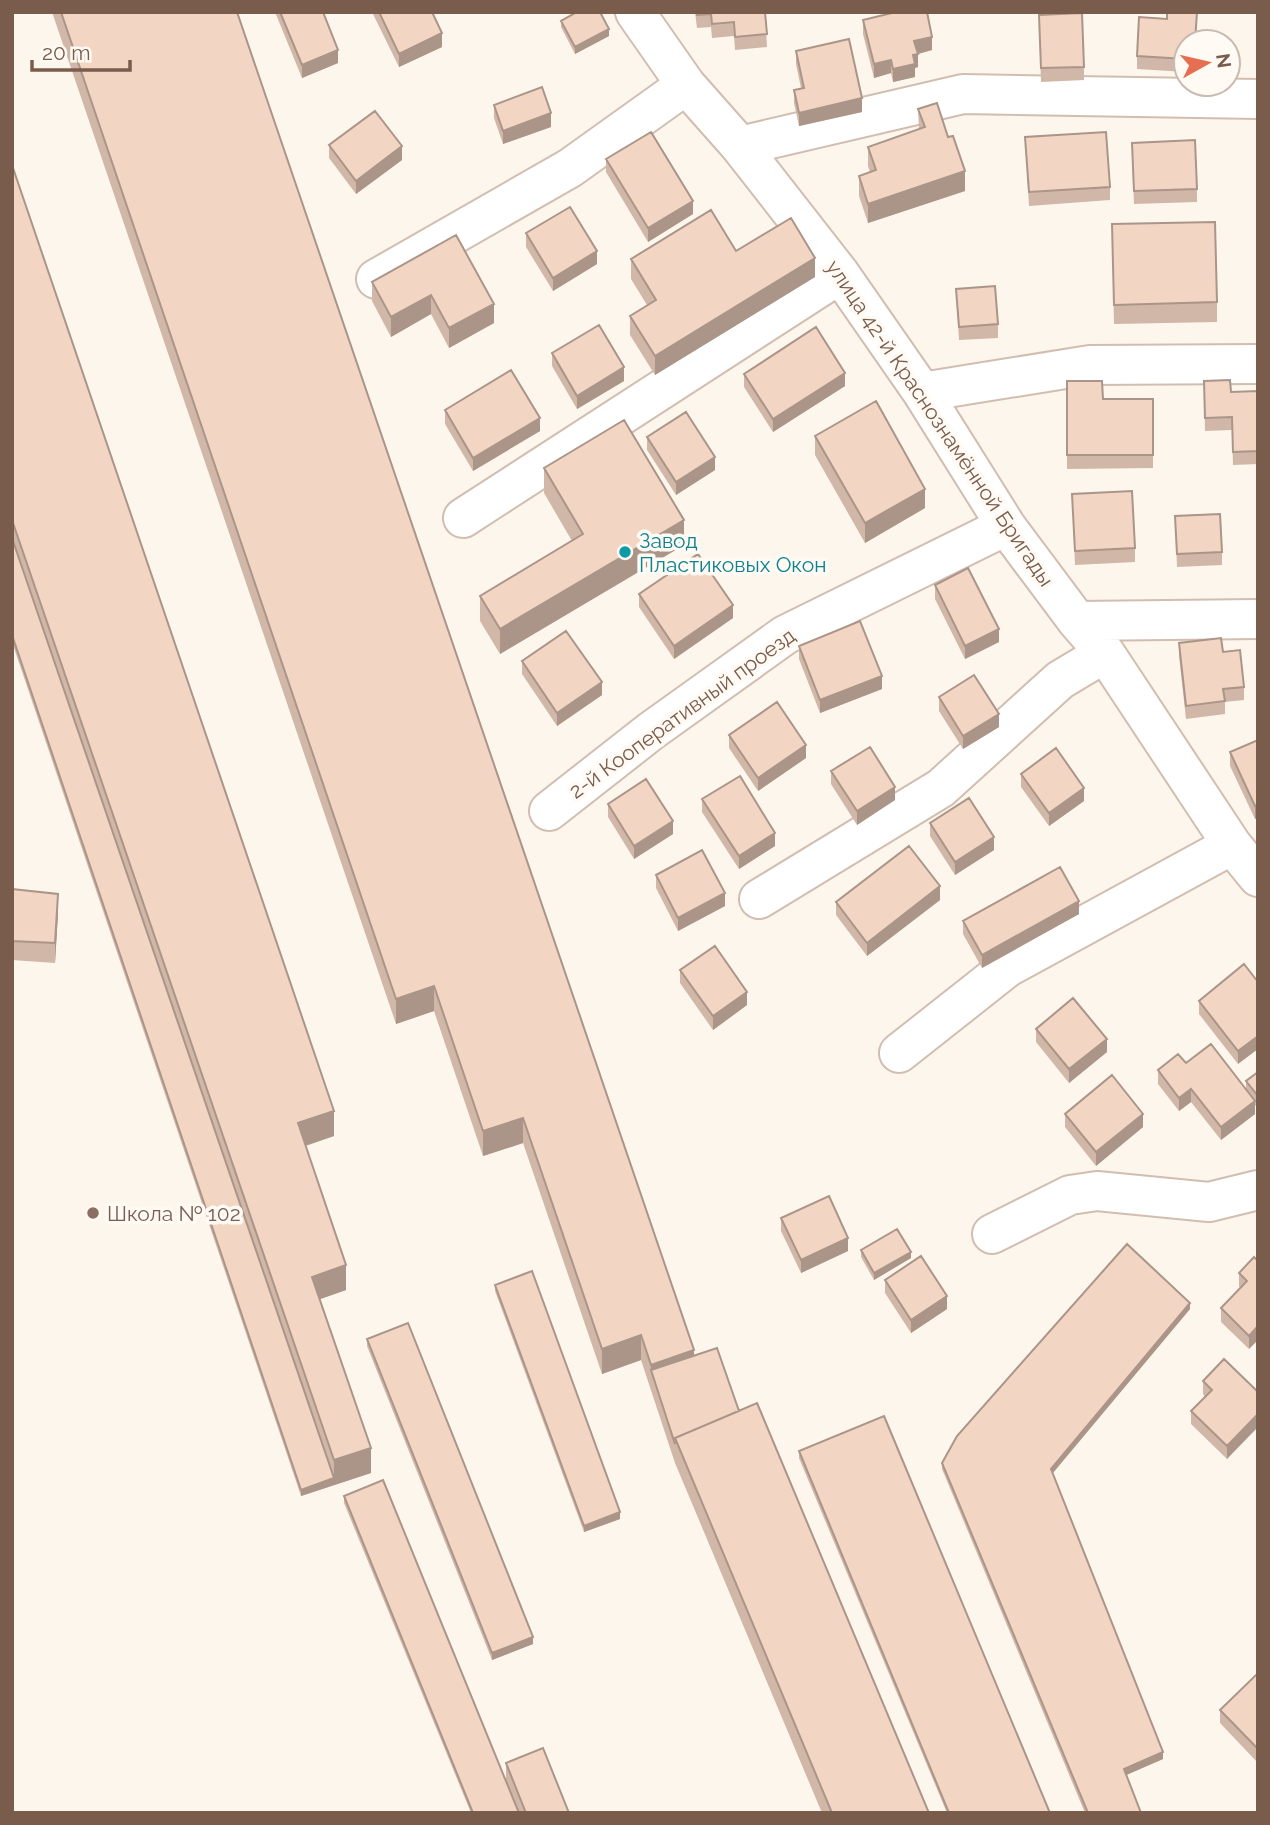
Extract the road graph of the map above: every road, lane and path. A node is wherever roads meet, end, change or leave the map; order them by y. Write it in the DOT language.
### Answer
graph roads {
  1 [pos="635,12"];
  2 [pos="686,85"];
  3 [pos="1258,99"];
  4 [pos="740,146"];
  5 [pos="840,274"];
  6 [pos="376,279"];
  7 [pos="1258,364"];
  8 [pos="922,392"];
  9 [pos="463,517"];
  10 [pos="1006,526"];
  11 [pos="1258,619"];
  12 [pos="1077,621"];
  13 [pos="1105,653"];
  14 [pos="549,811"];
  15 [pos="1232,845"];
  16 [pos="1258,877"];
  17 [pos="759,899"];
  18 [pos="899,1054"];
  19 [pos="1258,1190"];
  20 [pos="992,1234"];
  1 -- 2 [label="street, улица 42-й Краснознамённой Бригады"];
  2 -- 4 [label="street, улица 42-й Краснознамённой Бригады"];
  2 -- 6 [label="street"];
  3 -- 4 [label="street"];
  4 -- 5 [label="street, улица 42-й Краснознамённой Бригады"];
  5 -- 8 [label="street, улица 42-й Краснознамённой Бригады"];
  5 -- 9 [label="street"];
  7 -- 8 [label="street"];
  8 -- 10 [label="street, улица 42-й Краснознамённой Бригады"];
  10 -- 12 [label="street, улица 42-й Краснознамённой Бригады"];
  10 -- 14 [label="street, 2-й Кооперативный проезд"];
  11 -- 12 [label="street"];
  12 -- 13 [label="street, улица 42-й Краснознамённой Бригады"];
  13 -- 15 [label="street, улица 42-й Краснознамённой Бригады"];
  13 -- 17 [label="street"];
  15 -- 16 [label="street, улица 42-й Краснознамённой Бригады"];
  15 -- 18 [label="street"];
  19 -- 20 [label="street"];
}
